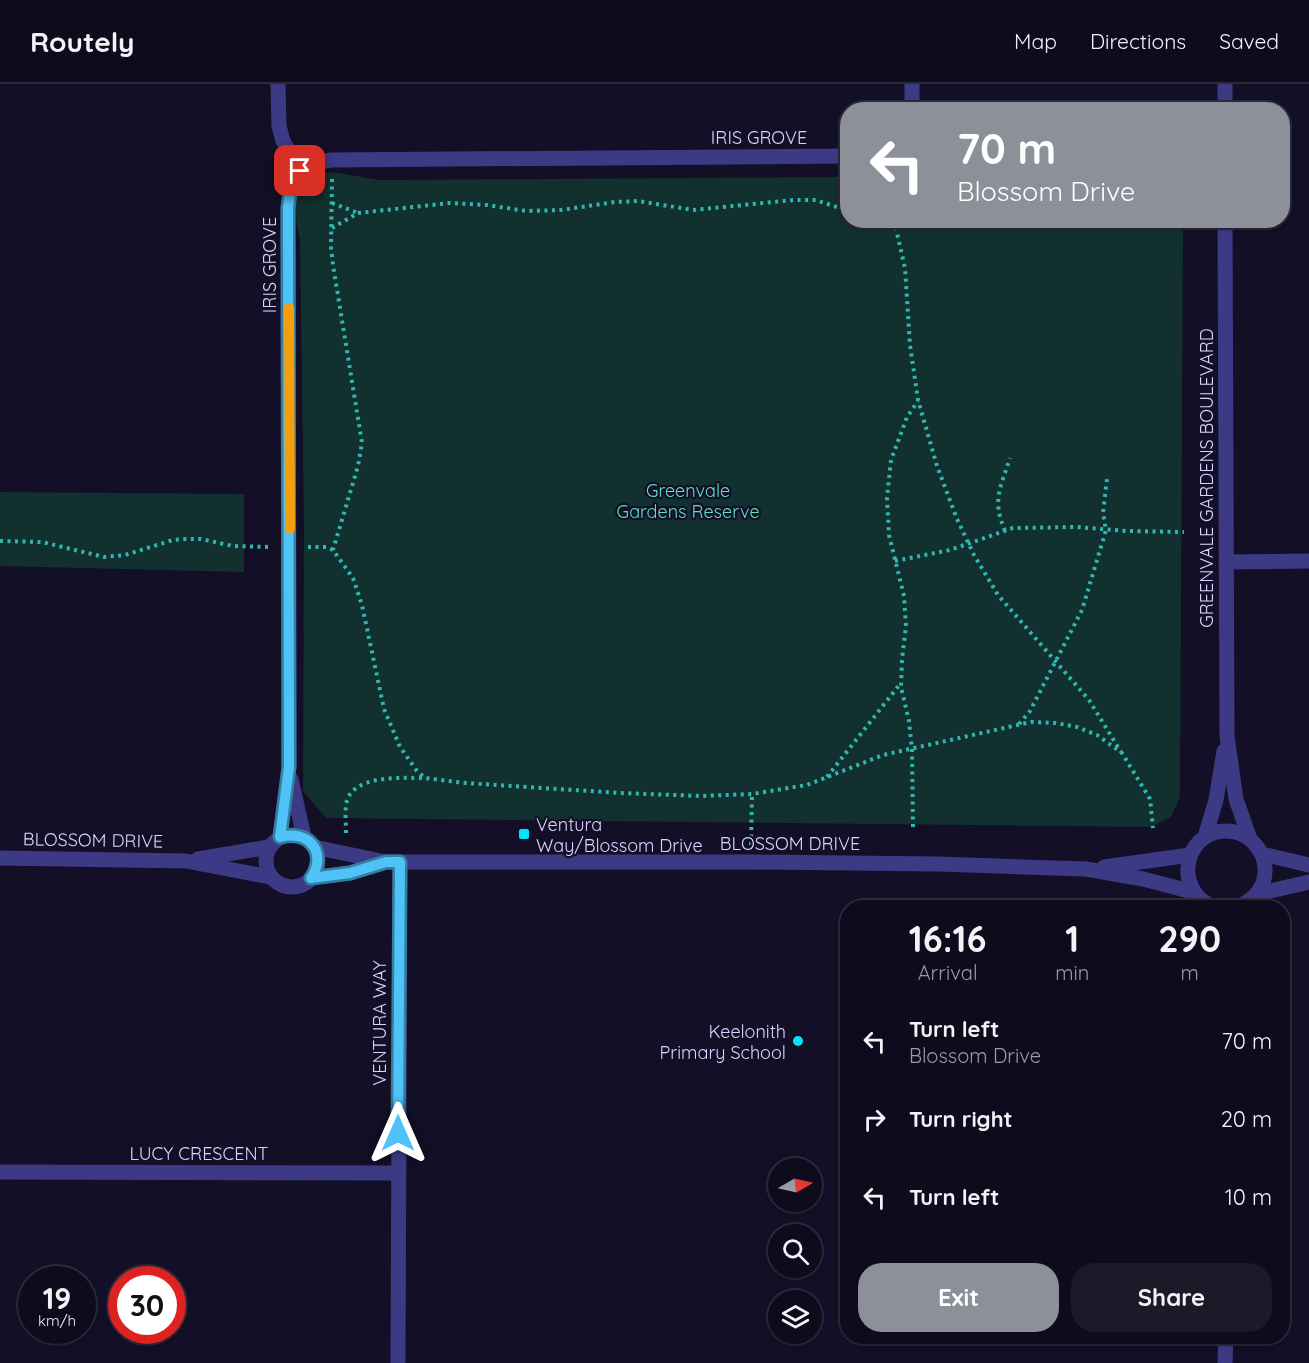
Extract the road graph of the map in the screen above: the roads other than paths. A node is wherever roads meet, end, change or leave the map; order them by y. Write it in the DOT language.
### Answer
graph roads {
  1 [pos="278,84"];
  2 [pos="912,84"];
  3 [pos="1225,84"];
  4 [pos="912,102"];
  5 [pos="1225,102"];
  6 [pos="840,156"];
  7 [pos="300,171"];
  8 [pos="1225,228"];
  9 [pos="1309,561"];
  10 [pos="1226,562"];
  11 [pos="1227,736"];
  12 [pos="289,767"];
  13 [pos="1205,837"];
  14 [pos="1250,839"];
  15 [pos="274,842"];
  16 [pos="309,842"];
  17 [pos="1262,854"];
  18 [pos="1190,855"];
  19 [pos="0,858"];
  20 [pos="186,861"];
  21 [pos="393,862"];
  22 [pos="1309,866"];
  23 [pos="1086,869"];
  24 [pos="270,877"];
  25 [pos="311,878"];
  26 [pos="1309,882"];
  27 [pos="1199,900"];
  28 [pos="1203,900"];
  29 [pos="1249,900"];
  30 [pos="1256,900"];
  31 [pos="0,1172"];
  32 [pos="398,1173"];
  33 [pos="1226,1344"];
  34 [pos="398,1363"];
  35 [pos="1226,1363"];
  1 -- 7 [label="street"];
  2 -- 4 [label="street"];
  3 -- 5 [label="street"];
  6 -- 7 [label="street, IRIS GROVE"];
  7 -- 12 [label="street, IRIS GROVE"];
  8 -- 10 [label="street, GREENVALE GARDENS BOULEVARD"];
  9 -- 10 [label="street"];
  10 -- 11 [label="street, GREENVALE GARDENS BOULEVARD"];
  11 -- 13 [label="street, GREENVALE GARDENS BOULEVARD"];
  11 -- 14 [label="street, GREENVALE GARDENS BOULEVARD"];
  12 -- 15 [label="street, IRIS GROVE"];
  12 -- 16 [label="street, IRIS GROVE"];
  13 -- 14 [label="street"];
  13 -- 18 [label="street"];
  14 -- 17 [label="street, GREENVALE GARDENS BOULEVARD"];
  15 -- 16 [label="street"];
  15 -- 20 [label="street, BLOSSOM DRIVE"];
  15 -- 24 [label="street"];
  16 -- 21 [label="street, BLOSSOM DRIVE"];
  16 -- 25 [label="street"];
  17 -- 22 [label="street"];
  17 -- 29 [label="street"];
  18 -- 23 [label="street, BLOSSOM DRIVE"];
  18 -- 28 [label="street"];
  19 -- 20 [label="street, BLOSSOM DRIVE"];
  20 -- 24 [label="street, BLOSSOM DRIVE"];
  21 -- 23 [label="street, BLOSSOM DRIVE"];
  21 -- 25 [label="street, BLOSSOM DRIVE"];
  21 -- 32 [label="street, VENTURA WAY"];
  23 -- 27 [label="street, BLOSSOM DRIVE"];
  24 -- 25 [label="street"];
  26 -- 30 [label="street"];
  31 -- 32 [label="street, LUCY CRESCENT"];
  32 -- 34 [label="street, VENTURA WAY"];
  33 -- 35 [label="street"];
}
